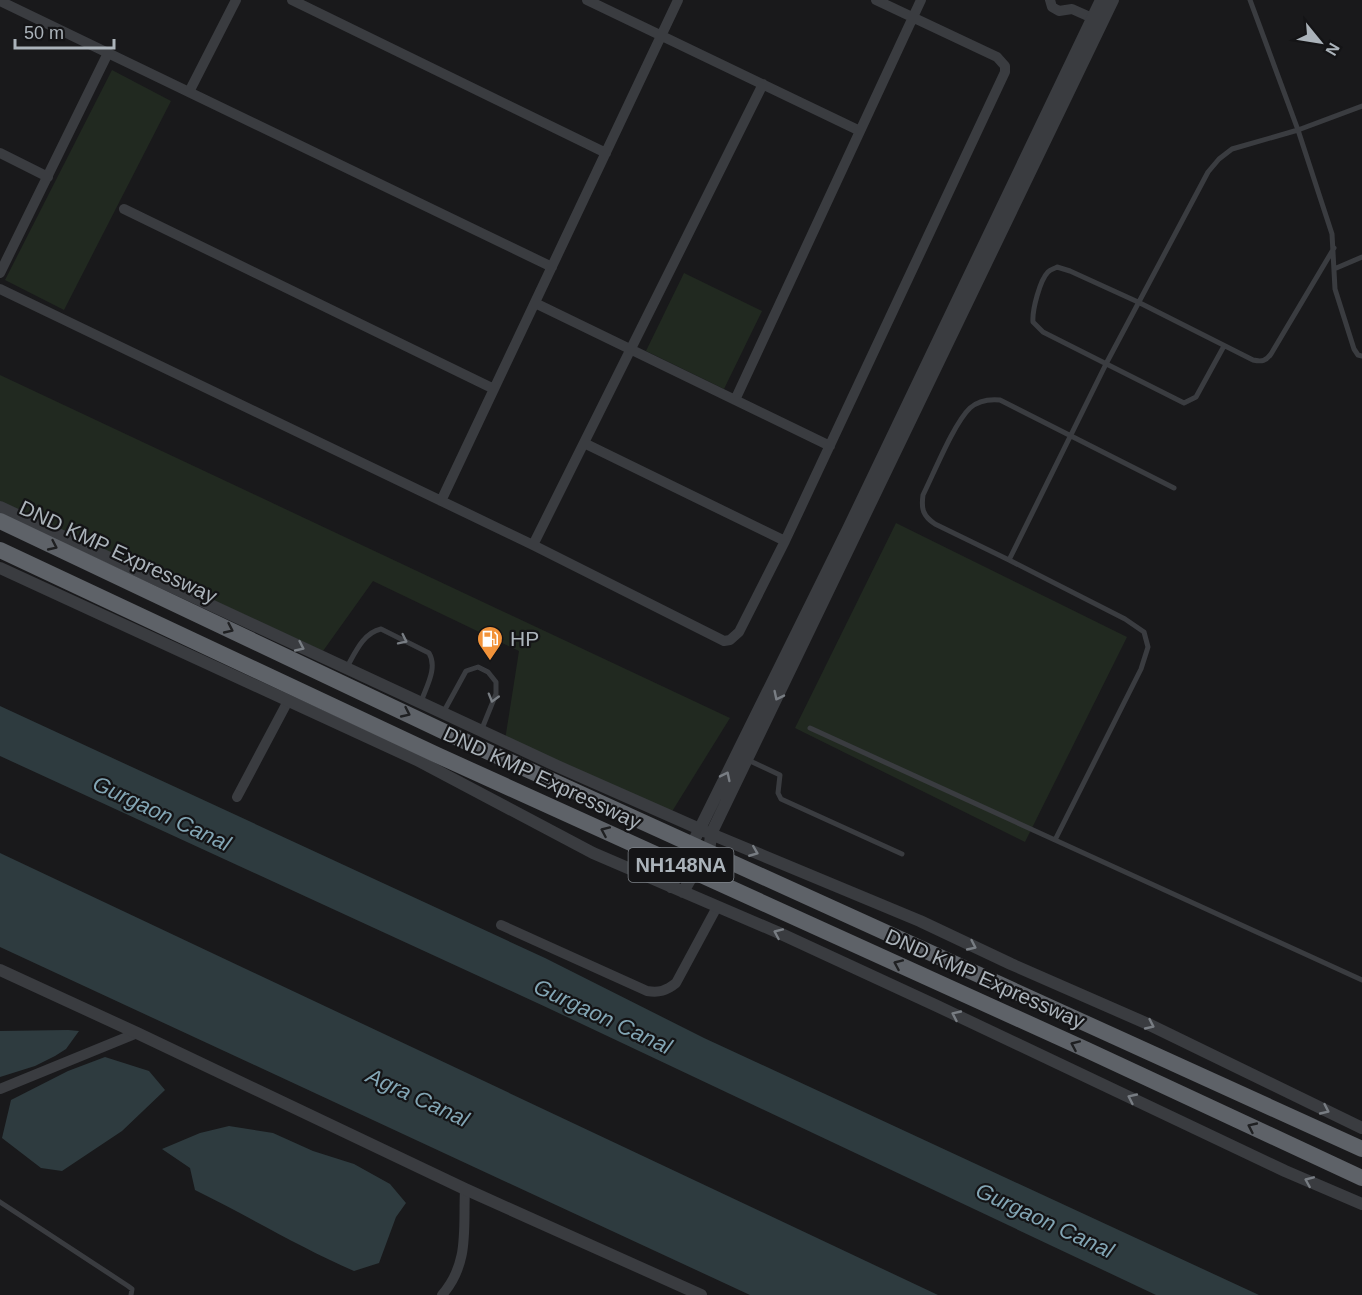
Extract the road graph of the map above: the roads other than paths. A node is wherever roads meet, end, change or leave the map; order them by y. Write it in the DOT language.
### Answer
graph roads {
  1 [pos="236,0"];
  2 [pos="292,0"];
  3 [pos="587,0"];
  4 [pos="678,0"];
  5 [pos="876,0"];
  6 [pos="921,0"];
  7 [pos="1050,0"];
  8 [pos="1101,0"];
  9 [pos="1113,0"];
  10 [pos="1251,0"];
  11 [pos="0,1"];
  12 [pos="1069,4"];
  13 [pos="913,18"];
  14 [pos="1098,20"];
  15 [pos="661,36"];
  16 [pos="108,53"];
  17 [pos="763,84"];
  18 [pos="189,92"];
  19 [pos="1362,106"];
  20 [pos="1298,130"];
  21 [pos="860,131"];
  22 [pos="0,153"];
  23 [pos="606,153"];
  24 [pos="48,177"];
  25 [pos="124,209"];
  26 [pos="1334,248"];
  27 [pos="1362,257"];
  28 [pos="552,267"];
  29 [pos="1334,268"];
  30 [pos="0,273"];
  31 [pos="0,289"];
  32 [pos="1138,302"];
  33 [pos="535,303"];
  34 [pos="1224,346"];
  35 [pos="630,349"];
  36 [pos="1362,356"];
  37 [pos="1107,362"];
  38 [pos="494,389"];
  39 [pos="735,400"];
  40 [pos="1070,436"];
  41 [pos="584,442"];
  42 [pos="830,446"];
  43 [pos="1174,488"];
  44 [pos="441,501"];
  45 [pos="0,507"];
  46 [pos="0,522"];
  47 [pos="785,541"];
  48 [pos="532,545"];
  49 [pos="0,550"];
  50 [pos="1009,560"];
  51 [pos="0,568"];
  52 [pos="346,668"];
  53 [pos="288,701"];
  54 [pos="421,703"];
  55 [pos="443,713"];
  56 [pos="810,728"];
  57 [pos="481,730"];
  58 [pos="747,759"];
  59 [pos="237,797"];
  60 [pos="706,831"];
  61 [pos="1055,840"];
  62 [pos="902,854"];
  63 [pos="671,887"];
  64 [pos="683,892"];
  65 [pos="717,907"];
  66 [pos="501,925"];
  67 [pos="0,970"];
  68 [pos="1362,980"];
  69 [pos="137,1033"];
  70 [pos="0,1089"];
  71 [pos="1362,1128"];
  72 [pos="1362,1149"];
  73 [pos="1362,1178"];
  74 [pos="465,1189"];
  75 [pos="0,1202"];
  76 [pos="1362,1204"];
  77 [pos="131,1295"];
  78 [pos="442,1295"];
  79 [pos="701,1295"];
  1 -- 18 [label="street"];
  2 -- 23 [label="street"];
  3 -- 15 [label="street"];
  4 -- 15 [label="street"];
  5 -- 13 [label="street"];
  6 -- 13 [label="street"];
  7 -- 12 [label="street"];
  8 -- 14 [label="street"];
  9 -- 14 [label="street"];
  10 -- 20 [label="lane"];
  11 -- 16 [label="street"];
  12 -- 14 [label="street"];
  13 -- 21 [label="street"];
  13 -- 42 [label="street"];
  14 -- 58 [label="street, one-way"];
  60 -- 14 [label="street, one-way"];
  15 -- 17 [label="street"];
  15 -- 23 [label="street"];
  16 -- 18 [label="street"];
  16 -- 24 [label="street"];
  17 -- 21 [label="street"];
  17 -- 35 [label="street"];
  18 -- 28 [label="street"];
  19 -- 20 [label="lane"];
  20 -- 26 [label="lane"];
  20 -- 32 [label="lane"];
  21 -- 39 [label="street"];
  22 -- 24 [label="street"];
  23 -- 28 [label="street"];
  24 -- 30 [label="street"];
  25 -- 38 [label="street"];
  26 -- 29 [label="lane"];
  26 -- 34 [label="lane"];
  27 -- 29 [label="lane"];
  28 -- 33 [label="street"];
  29 -- 36 [label="lane"];
  31 -- 44 [label="street"];
  32 -- 34 [label="lane"];
  32 -- 37 [label="lane"];
  32 -- 37 [label="lane"];
  33 -- 35 [label="street"];
  33 -- 38 [label="street"];
  34 -- 37 [label="lane"];
  35 -- 39 [label="street"];
  35 -- 41 [label="street"];
  37 -- 40 [label="lane"];
  38 -- 44 [label="street"];
  39 -- 42 [label="street"];
  40 -- 43 [label="lane"];
  40 -- 50 [label="lane"];
  40 -- 50 [label="lane"];
  41 -- 47 [label="street"];
  41 -- 48 [label="street"];
  42 -- 47 [label="street"];
  44 -- 48 [label="street"];
  45 -- 52 [label="street, one-way"];
  46 -- 72 [label="highway, DND KMP Expressway / NH148NA, one-way"];
  47 -- 48 [label="street"];
  73 -- 49 [label="highway, DND KMP Expressway / NH148NA, one-way"];
  50 -- 61 [label="lane"];
  51 -- 53 [label="street"];
  52 -- 54 [label="street"];
  52 -- 54 [label="lane, one-way"];
  53 -- 59 [label="street"];
  53 -- 63 [label="street"];
  54 -- 55 [label="street"];
  55 -- 57 [label="street"];
  55 -- 57 [label="lane, one-way"];
  56 -- 61 [label="lane"];
  57 -- 60 [label="street"];
  58 -- 60 [label="street"];
  58 -- 62 [label="lane"];
  60 -- 63 [label="street"];
  60 -- 64 [label="street"];
  60 -- 71 [label="street, one-way"];
  61 -- 68 [label="lane"];
  63 -- 64 [label="street"];
  64 -- 65 [label="street"];
  65 -- 66 [label="street"];
  76 -- 65 [label="street, one-way"];
  67 -- 69 [label="street"];
  69 -- 70 [label="street"];
  69 -- 74 [label="street"];
  74 -- 78 [label="street"];
  74 -- 79 [label="street"];
  75 -- 77 [label="lane"];
}
